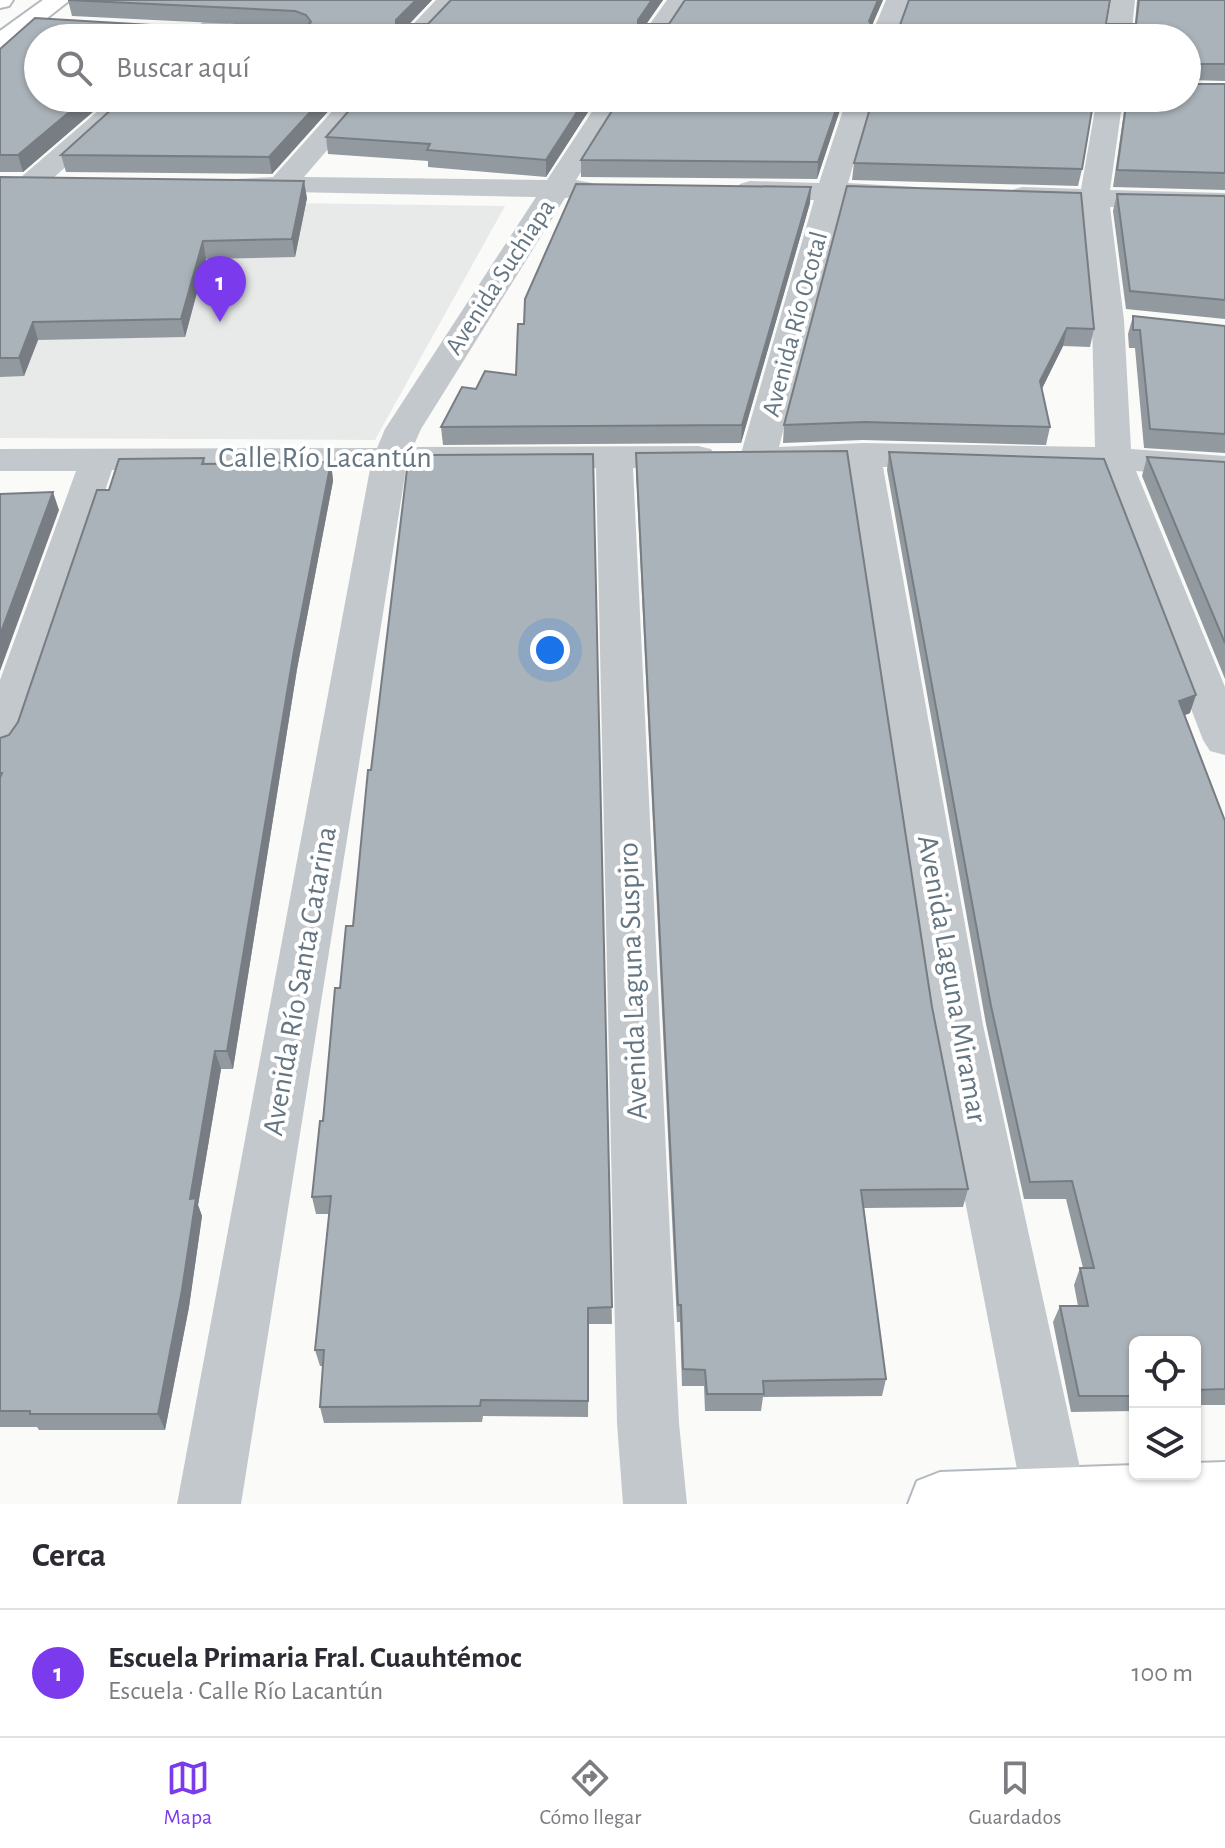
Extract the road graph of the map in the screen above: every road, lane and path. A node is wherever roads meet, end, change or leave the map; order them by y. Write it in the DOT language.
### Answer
graph roads {
  1 [pos="241,0"];
  2 [pos="450,0"];
  3 [pos="679,0"];
  4 [pos="898,0"];
  5 [pos="1123,0"];
  6 [pos="58,12"];
  7 [pos="28,24"];
  8 [pos="207,24"];
  9 [pos="427,24"];
  10 [pos="663,24"];
  11 [pos="889,24"];
  12 [pos="1120,24"];
  13 [pos="24,27"];
  14 [pos="0,43"];
  15 [pos="113,112"];
  16 [pos="346,112"];
  17 [pos="605,112"];
  18 [pos="856,112"];
  19 [pos="1108,112"];
  20 [pos="0,183"];
  21 [pos="30,184"];
  22 [pos="77,184"];
  23 [pos="218,184"];
  24 [pos="281,185"];
  25 [pos="557,189"];
  26 [pos="603,189"];
  27 [pos="724,190"];
  28 [pos="831,191"];
  29 [pos="939,194"];
  30 [pos="1001,195"];
  31 [pos="1094,198"];
  32 [pos="1225,202"];
  33 [pos="863,454"];
  34 [pos="758,457"];
  35 [pos="390,458"];
  36 [pos="614,458"];
  37 [pos="1113,458"];
  38 [pos="98,459"];
  39 [pos="0,460"];
  40 [pos="1225,467"];
  41 [pos="0,740"];
  42 [pos="1225,740"];
  43 [pos="1225,1494"];
  44 [pos="1055,1500"];
  45 [pos="209,1504"];
  46 [pos="655,1504"];
  47 [pos="940,1504"];
  1 -- 8 [label="street"];
  2 -- 9 [label="street"];
  3 -- 10 [label="street"];
  4 -- 11 [label="street"];
  5 -- 12 [label="street"];
  6 -- 7 [label="street"];
  13 -- 14 [label="street"];
  15 -- 21 [label="street"];
  16 -- 24 [label="street"];
  17 -- 25 [label="street, Avenida Suchiapa"];
  18 -- 28 [label="street, Avenida Río Ocotal"];
  19 -- 31 [label="street"];
  20 -- 21 [label="street"];
  21 -- 22 [label="street"];
  23 -- 24 [label="street"];
  24 -- 25 [label="street"];
  25 -- 26 [label="street"];
  25 -- 35 [label="street, Avenida Suchiapa"];
  27 -- 28 [label="street"];
  28 -- 29 [label="street"];
  28 -- 34 [label="street, Avenida Río Ocotal"];
  30 -- 31 [label="street"];
  31 -- 32 [label="street"];
  31 -- 37 [label="street"];
  33 -- 34 [label="street, Calle Río Lacantún"];
  33 -- 37 [label="street, Calle Río Lacantún"];
  33 -- 44 [label="street, Avenida Laguna Miramar"];
  34 -- 36 [label="street, Calle Río Lacantún"];
  35 -- 36 [label="street, Calle Río Lacantún"];
  35 -- 38 [label="street, Calle Río Lacantún"];
  35 -- 45 [label="street, Avenida Río Santa Catarina"];
  36 -- 46 [label="street, Avenida Laguna Suspiro"];
  37 -- 40 [label="street, Calle Río Lacantún"];
  37 -- 42 [label="street"];
  38 -- 39 [label="street, Calle Río Lacantún"];
  38 -- 41 [label="street"];
  43 -- 44 [label="street"];
  44 -- 47 [label="street"];
}
